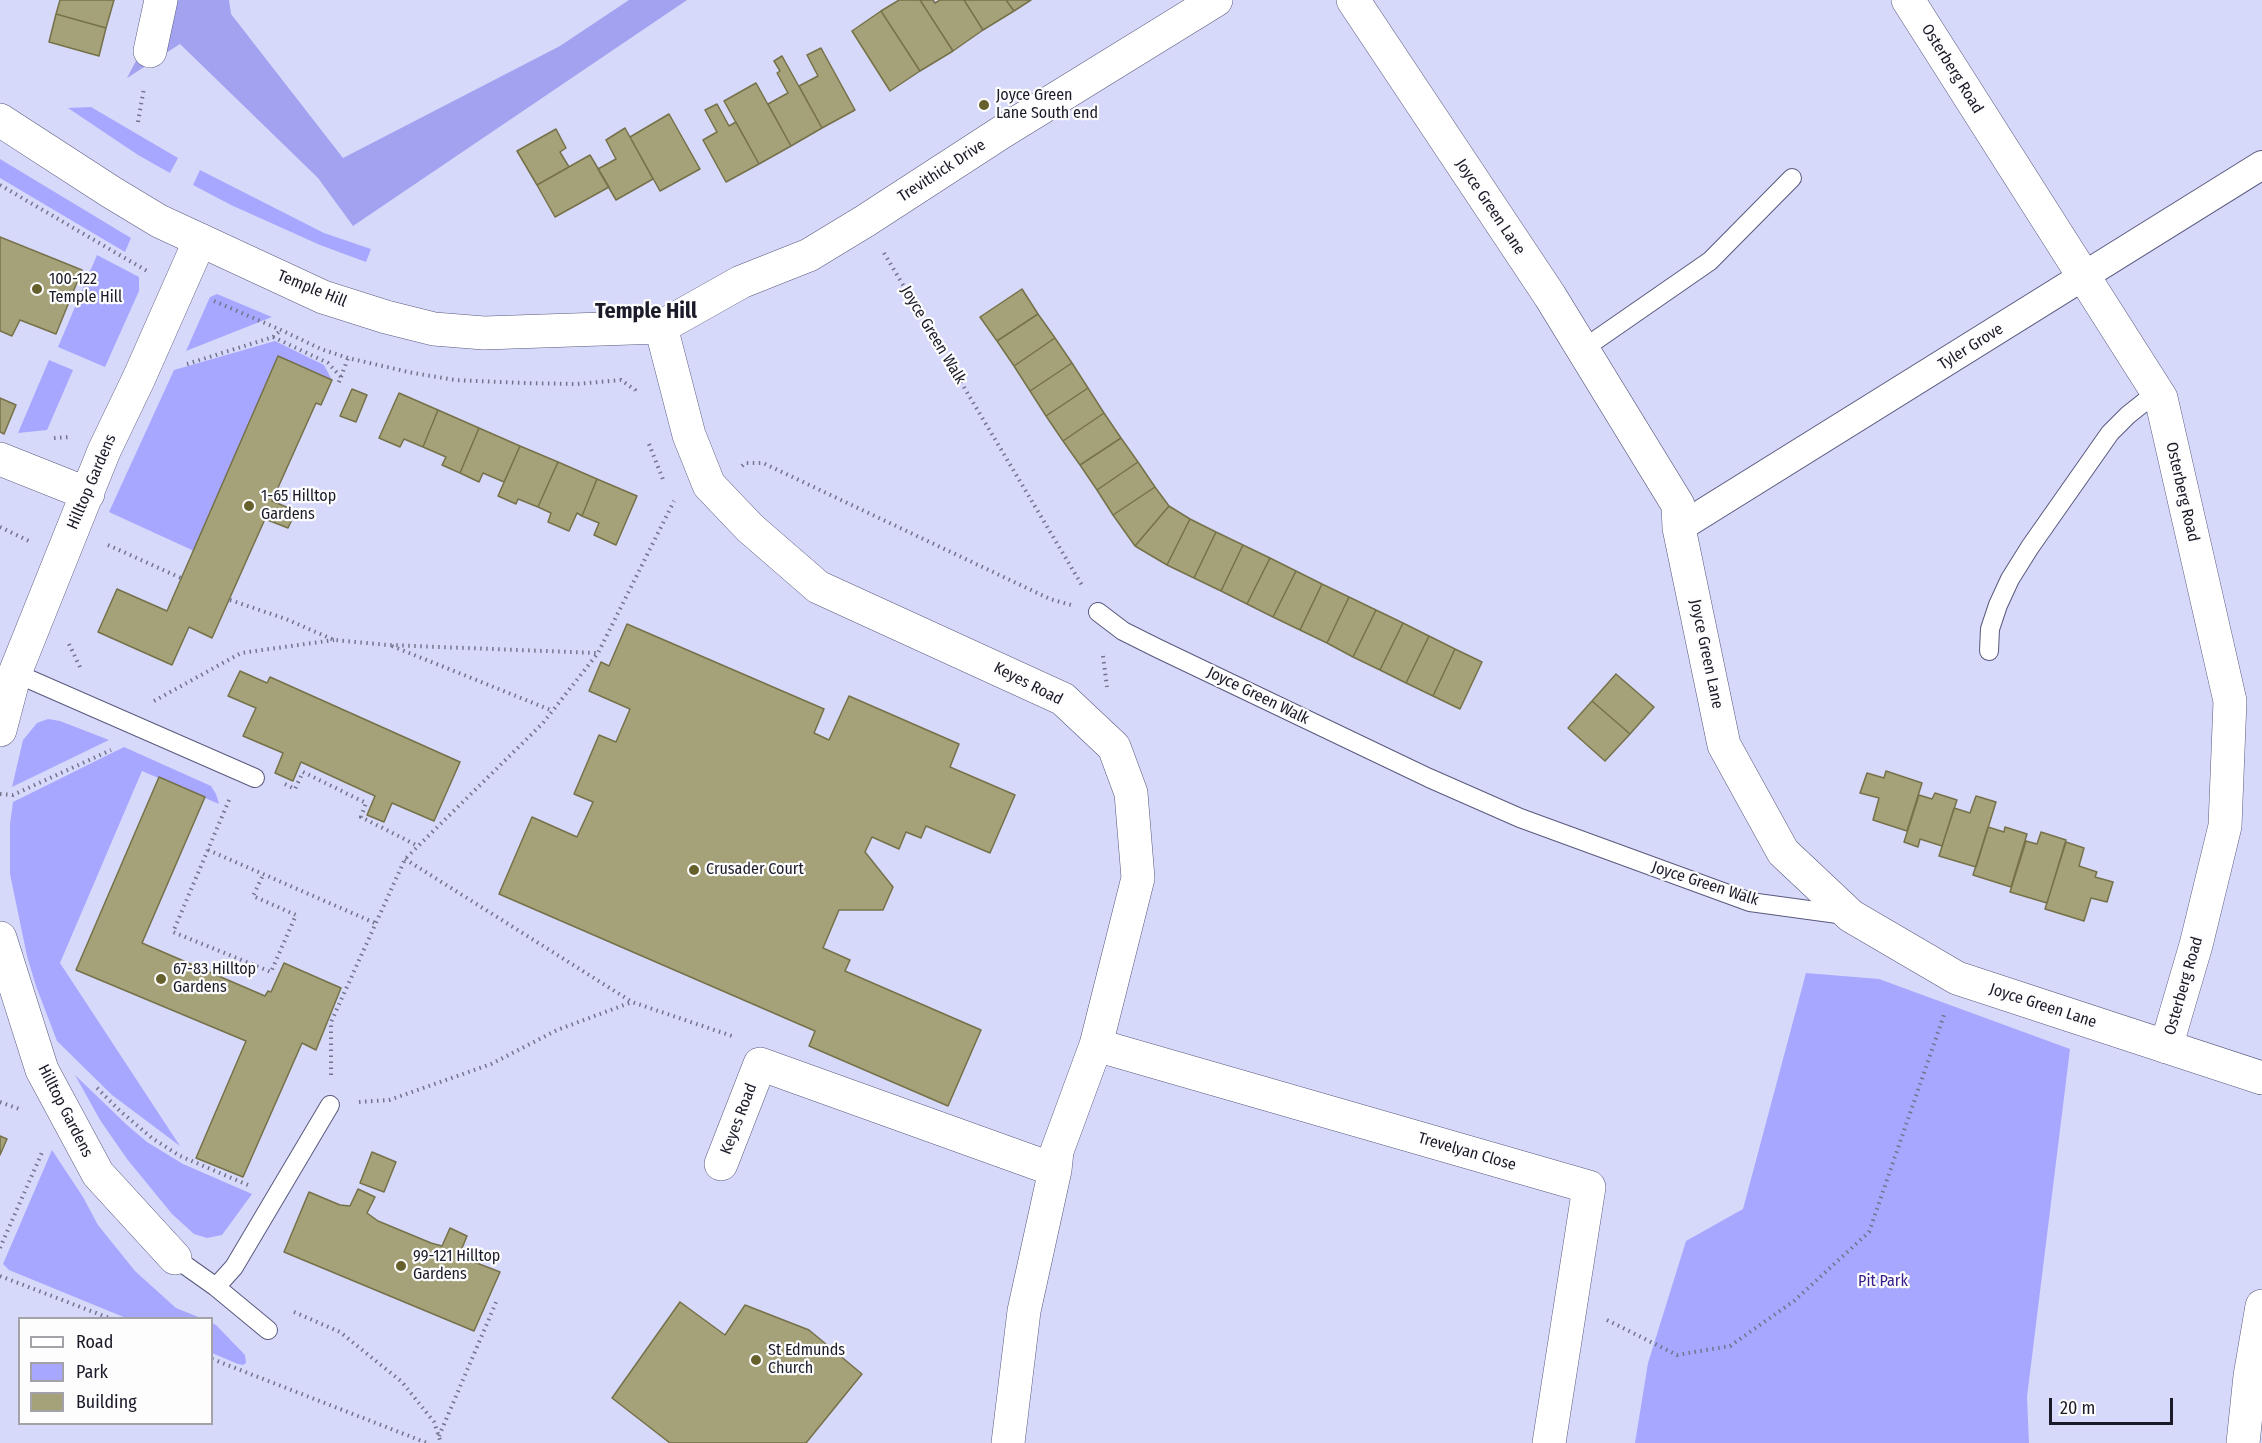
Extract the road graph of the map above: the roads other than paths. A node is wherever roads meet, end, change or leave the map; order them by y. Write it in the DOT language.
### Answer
graph roads {
  1 [pos="161,0"];
  2 [pos="1216,0"];
  3 [pos="1353,0"];
  4 [pos="1908,0"];
  5 [pos="150,51"];
  6 [pos="0,120"];
  7 [pos="2262,165"];
  8 [pos="1792,178"];
  9 [pos="200,240"];
  10 [pos="2084,277"];
  11 [pos="661,327"];
  12 [pos="1583,349"];
  13 [pos="2157,392"];
  14 [pos="0,459"];
  15 [pos="88,494"];
  16 [pos="1680,528"];
  17 [pos="1098,612"];
  18 [pos="1989,651"];
  19 [pos="15,673"];
  20 [pos="0,730"];
  21 [pos="255,778"];
  22 [pos="1851,916"];
  23 [pos="0,938"];
  24 [pos="1096,1045"];
  25 [pos="2166,1047"];
  26 [pos="2262,1078"];
  27 [pos="330,1105"];
  28 [pos="721,1164"];
  29 [pos="1055,1170"];
  30 [pos="175,1258"];
  31 [pos="216,1287"];
  32 [pos="2262,1306"];
  33 [pos="268,1330"];
  34 [pos="1008,1443"];
  35 [pos="1549,1443"];
  36 [pos="2243,1443"];
  1 -- 5 [label="street"];
  2 -- 11 [label="street, Trevithick Drive"];
  3 -- 12 [label="street, Joyce Green Lane"];
  4 -- 10 [label="street, Osterberg Road"];
  6 -- 9 [label="street, Temple Hill"];
  7 -- 10 [label="street, Tyler Grove"];
  8 -- 12 [label="lane"];
  9 -- 11 [label="street, Temple Hill"];
  9 -- 15 [label="street, Hilltop Gardens"];
  10 -- 13 [label="street, Osterberg Road"];
  10 -- 16 [label="street, Tyler Grove"];
  11 -- 24 [label="street, Keyes Road"];
  12 -- 16 [label="street, Joyce Green Lane"];
  13 -- 18 [label="lane"];
  13 -- 25 [label="street, Osterberg Road"];
  14 -- 15 [label="street"];
  15 -- 19 [label="street, Hilltop Gardens"];
  16 -- 22 [label="street, Joyce Green Lane"];
  17 -- 22 [label="lane, Joyce Green Walk"];
  19 -- 20 [label="street, Hilltop Gardens"];
  19 -- 21 [label="lane"];
  22 -- 25 [label="street, Joyce Green Lane"];
  23 -- 30 [label="street, Hilltop Gardens"];
  24 -- 29 [label="street, Keyes Road"];
  24 -- 35 [label="street, Trevelyan Close"];
  25 -- 26 [label="street, Joyce Green Lane"];
  27 -- 31 [label="lane"];
  28 -- 29 [label="street, Keyes Road"];
  29 -- 34 [label="street, Keyes Road"];
  30 -- 31 [label="lane"];
  31 -- 33 [label="lane"];
  32 -- 36 [label="street"];
}
